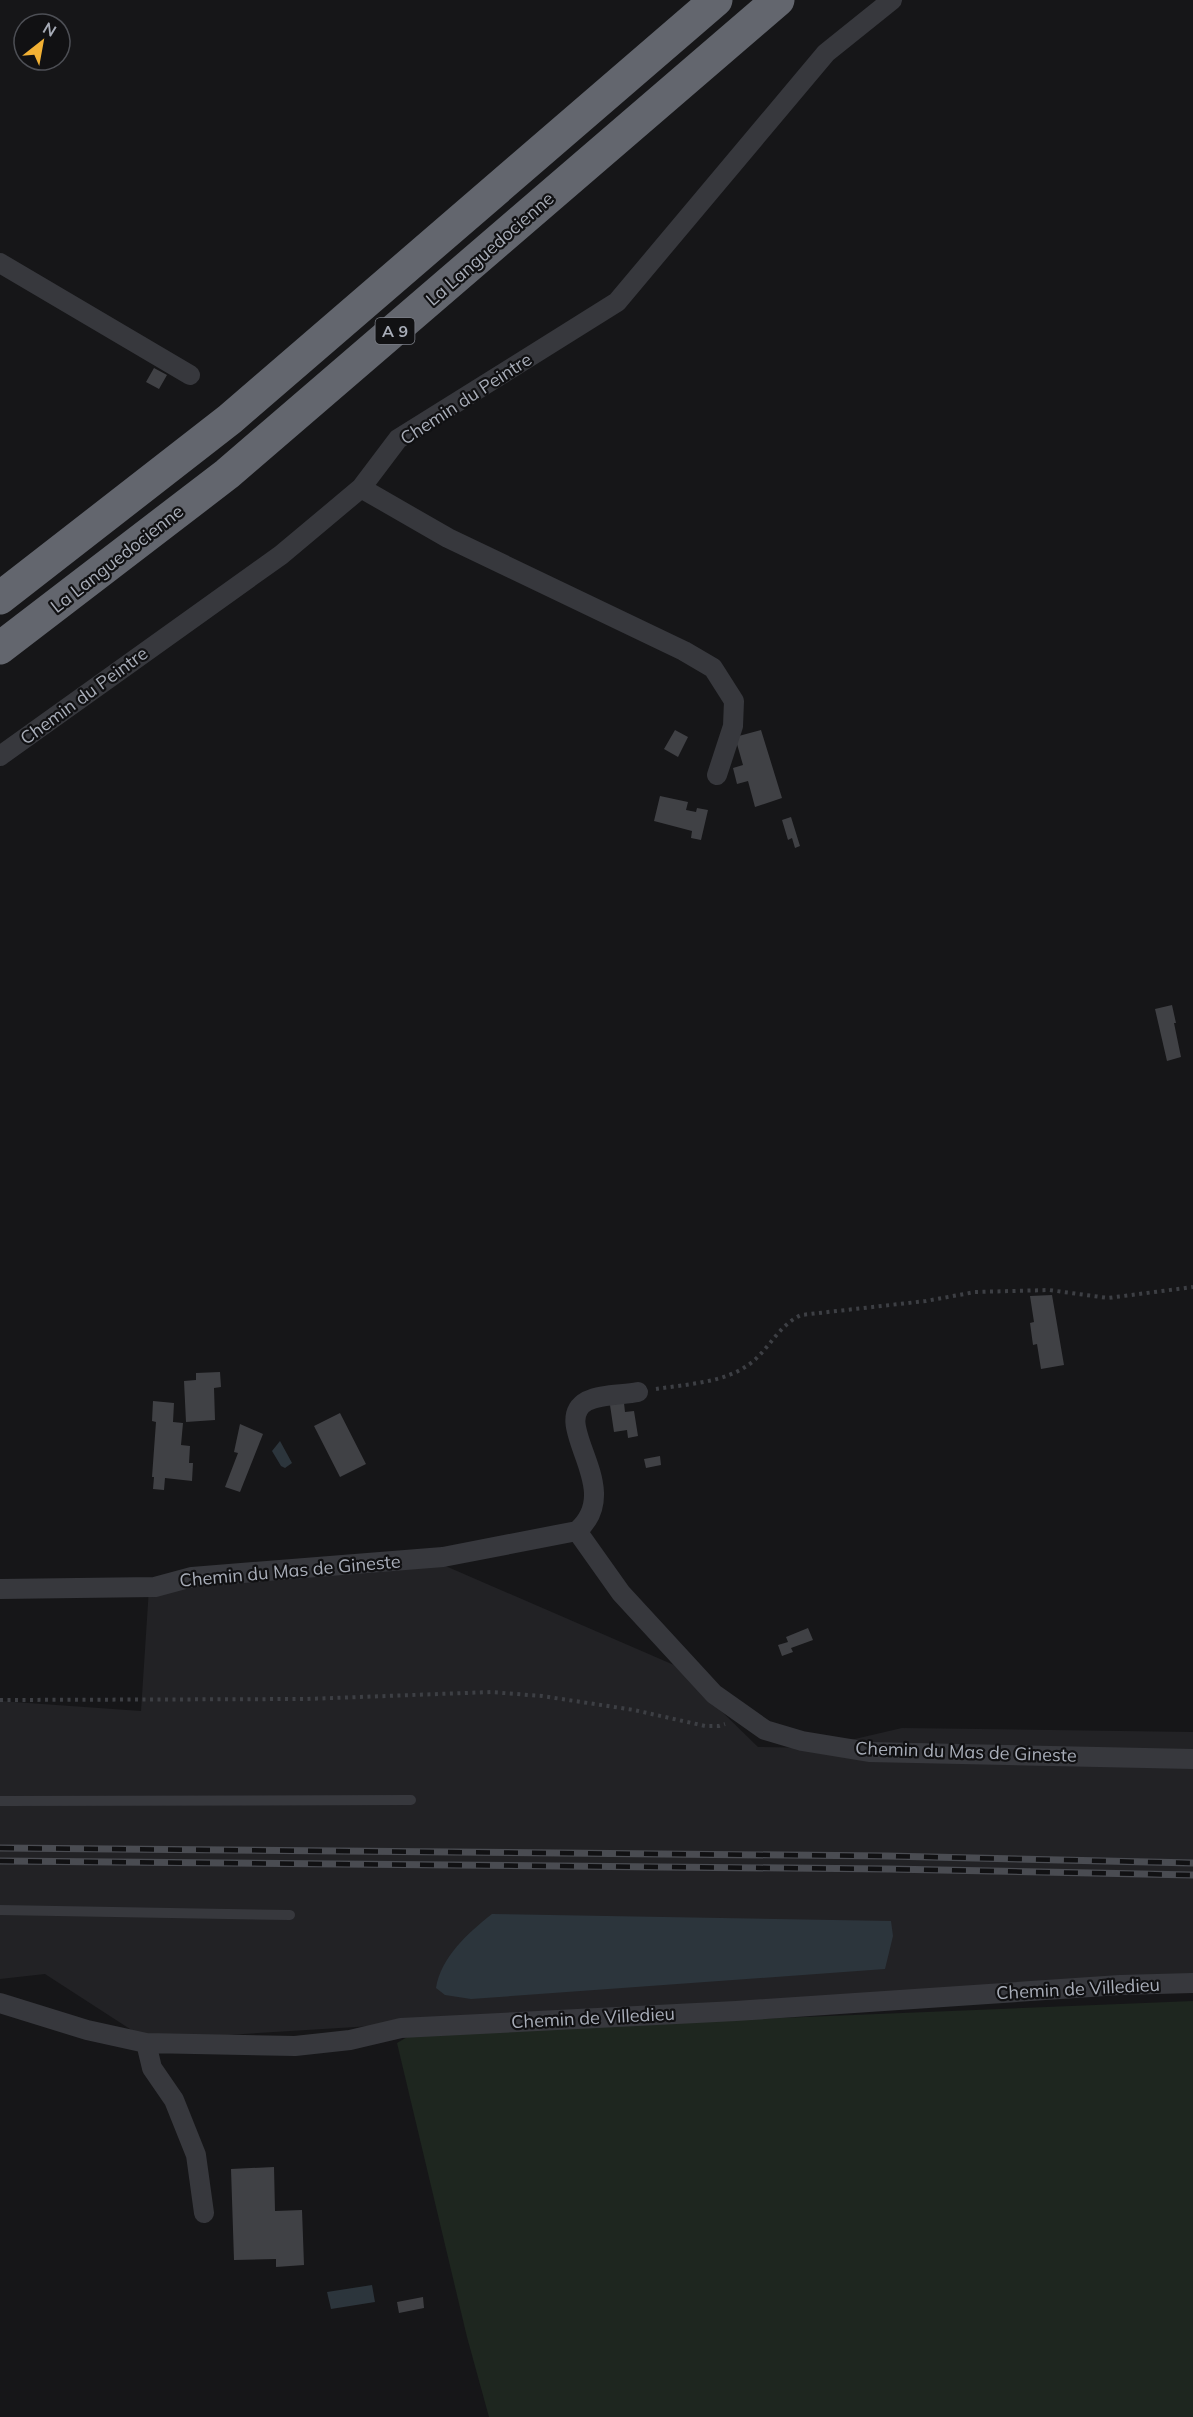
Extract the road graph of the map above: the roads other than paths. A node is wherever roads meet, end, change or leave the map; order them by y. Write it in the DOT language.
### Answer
graph roads {
  1 [pos="716,0"];
  2 [pos="778,0"];
  3 [pos="892,0"];
  4 [pos="0,263"];
  5 [pos="190,375"];
  6 [pos="361,488"];
  7 [pos="0,598"];
  8 [pos="0,648"];
  9 [pos="0,756"];
  10 [pos="717,775"];
  11 [pos="638,1392"];
  12 [pos="578,1531"];
  13 [pos="0,1589"];
  14 [pos="1193,1759"];
  15 [pos="411,1800"];
  16 [pos="0,1801"];
  17 [pos="0,1910"];
  18 [pos="290,1915"];
  19 [pos="1193,1983"];
  20 [pos="0,2003"];
  21 [pos="146,2043"];
  22 [pos="204,2212"];
  1 -- 7 [label="highway, A 9"];
  2 -- 8 [label="highway, La Languedocienne / A 9"];
  3 -- 6 [label="street, Chemin du Peintre"];
  4 -- 5 [label="street"];
  6 -- 9 [label="street, Chemin du Peintre"];
  6 -- 10 [label="street"];
  11 -- 12 [label="street"];
  12 -- 13 [label="street, Chemin du Mas de Gineste"];
  12 -- 14 [label="street, Chemin du Mas de Gineste"];
  15 -- 16 [label="lane"];
  17 -- 18 [label="lane"];
  19 -- 21 [label="street, Chemin de Villedieu"];
  20 -- 21 [label="street, Chemin de Villedieu"];
  21 -- 22 [label="street"];
}
